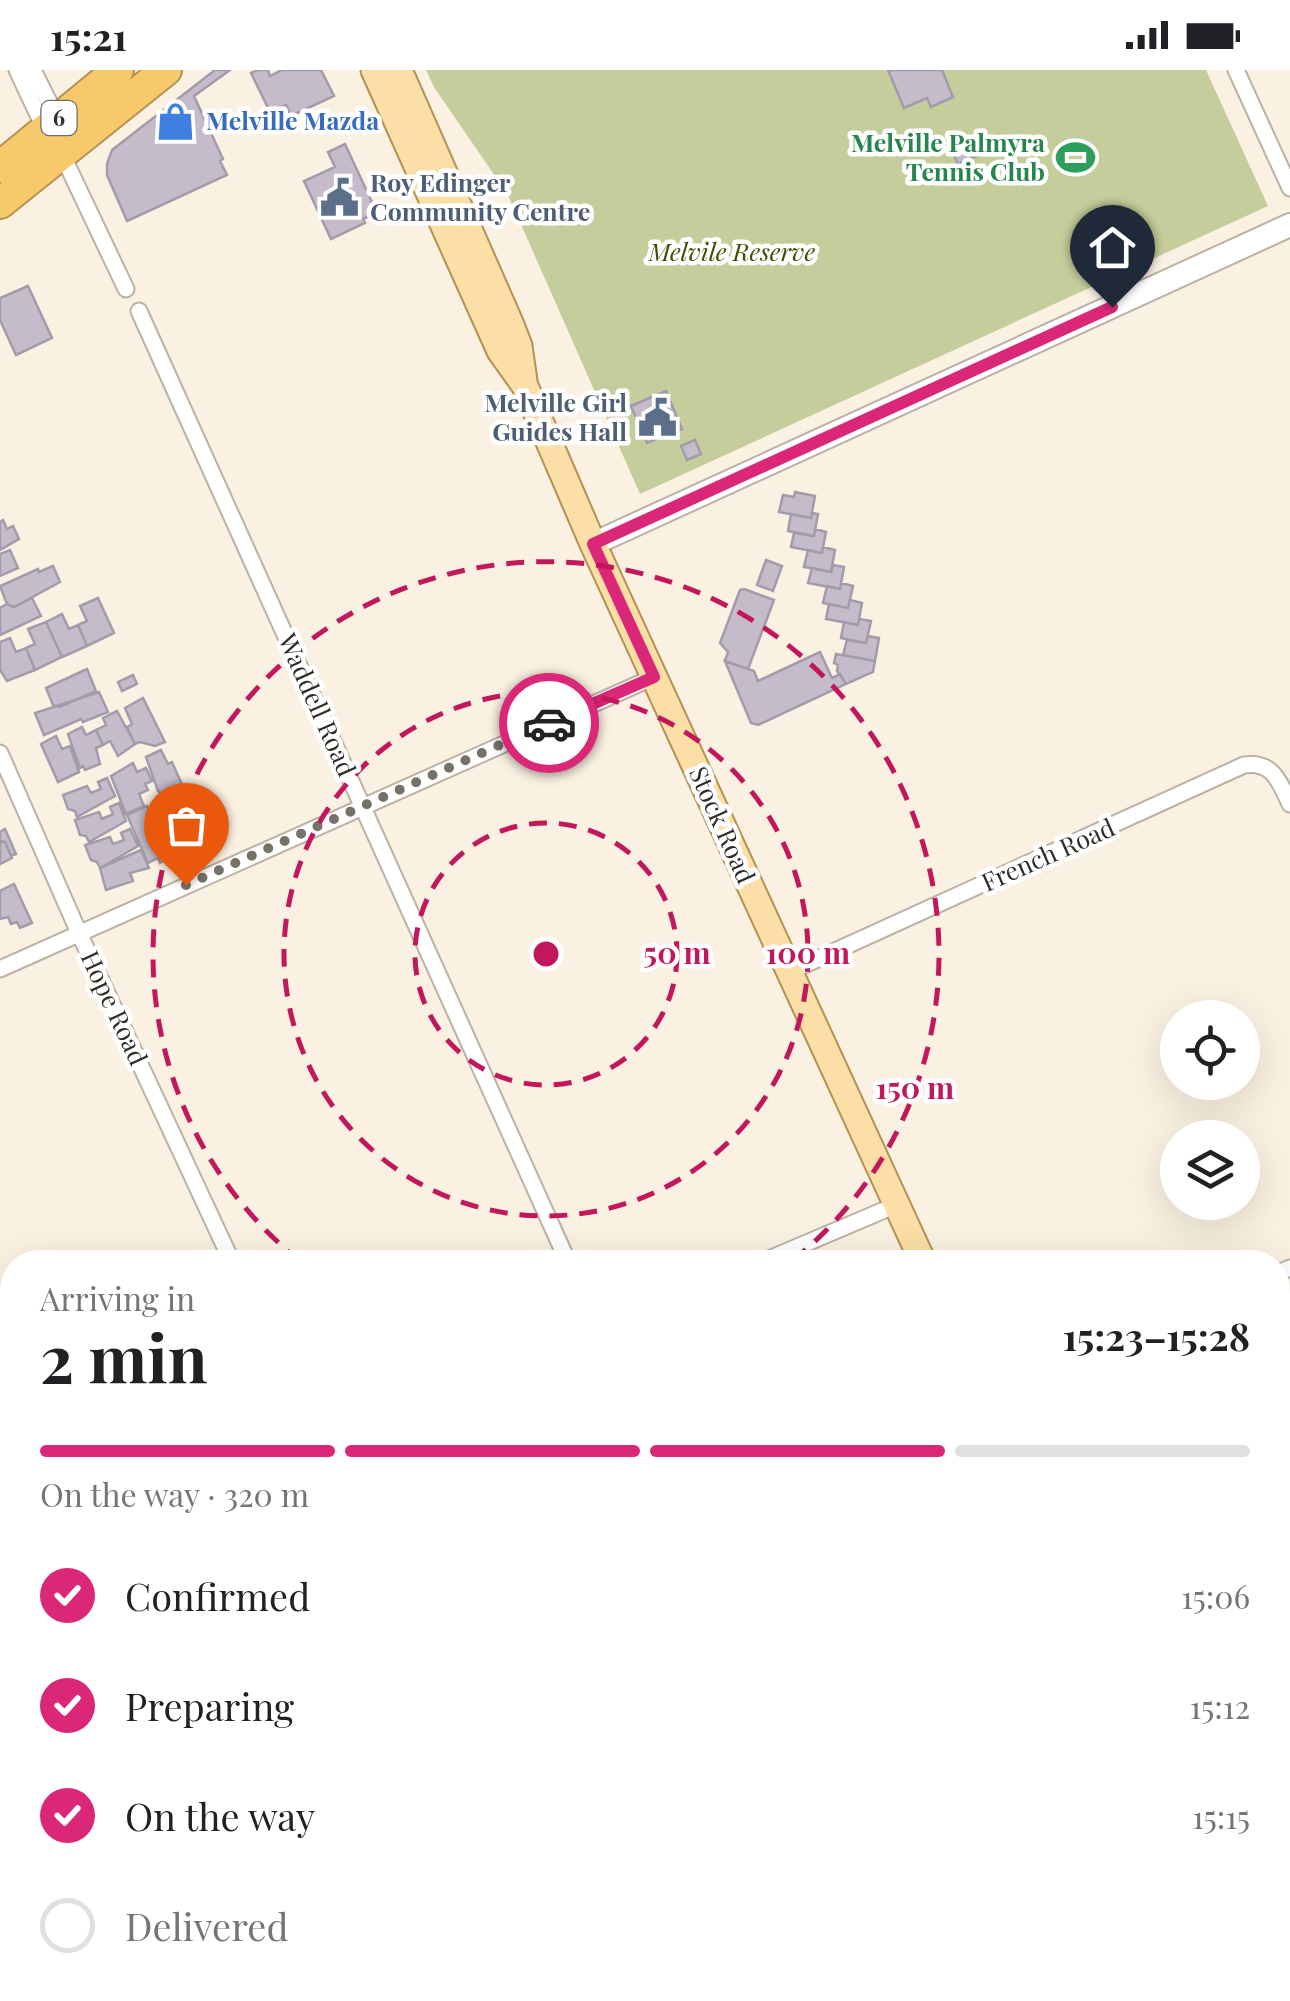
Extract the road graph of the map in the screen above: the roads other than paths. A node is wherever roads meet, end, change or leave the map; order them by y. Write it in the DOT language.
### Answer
graph roads {
  1 [pos="17,70"];
  2 [pos="33,70"];
  3 [pos="118,70"];
  4 [pos="166,70"];
  5 [pos="374,70"];
  6 [pos="399,70"];
  7 [pos="1236,70"];
  8 [pos="55,135"];
  9 [pos="0,167"];
  10 [pos="1290,188"];
  11 [pos="0,204"];
  12 [pos="1290,225"];
  13 [pos="126,289"];
  14 [pos="138,311"];
  15 [pos="525,386"];
  16 [pos="593,544"];
  17 [pos="654,677"];
  18 [pos="0,752"];
  19 [pos="1290,804"];
  20 [pos="362,806"];
  21 [pos="79,933"];
  22 [pos="0,969"];
  23 [pos="789,972"];
  24 [pos="896,1204"];
  25 [pos="226,1250"];
  26 [pos="563,1250"];
  27 [pos="790,1250"];
  28 [pos="917,1250"];
  1 -- 8 [label="street"];
  2 -- 8 [label="street"];
  3 -- 8 [label="highway, 6"];
  4 -- 8 [label="highway, 6"];
  5 -- 15 [label="main road, Stock Road"];
  6 -- 15 [label="main road, Stock Road"];
  7 -- 10 [label="street"];
  8 -- 9 [label="highway, 6"];
  8 -- 11 [label="highway, 6"];
  8 -- 13 [label="street"];
  12 -- 16 [label="street"];
  14 -- 20 [label="street, Waddell Road"];
  15 -- 16 [label="main road, Stock Road"];
  16 -- 17 [label="main road, Stock Road"];
  17 -- 20 [label="street"];
  17 -- 23 [label="main road, Stock Road"];
  18 -- 21 [label="street, Hope Road"];
  19 -- 23 [label="street, French Road"];
  20 -- 21 [label="street"];
  20 -- 26 [label="street, Waddell Road"];
  21 -- 22 [label="street"];
  21 -- 25 [label="street, Hope Road"];
  23 -- 24 [label="main road, Stock Road"];
  24 -- 27 [label="street"];
  24 -- 28 [label="main road, Stock Road"];
}
